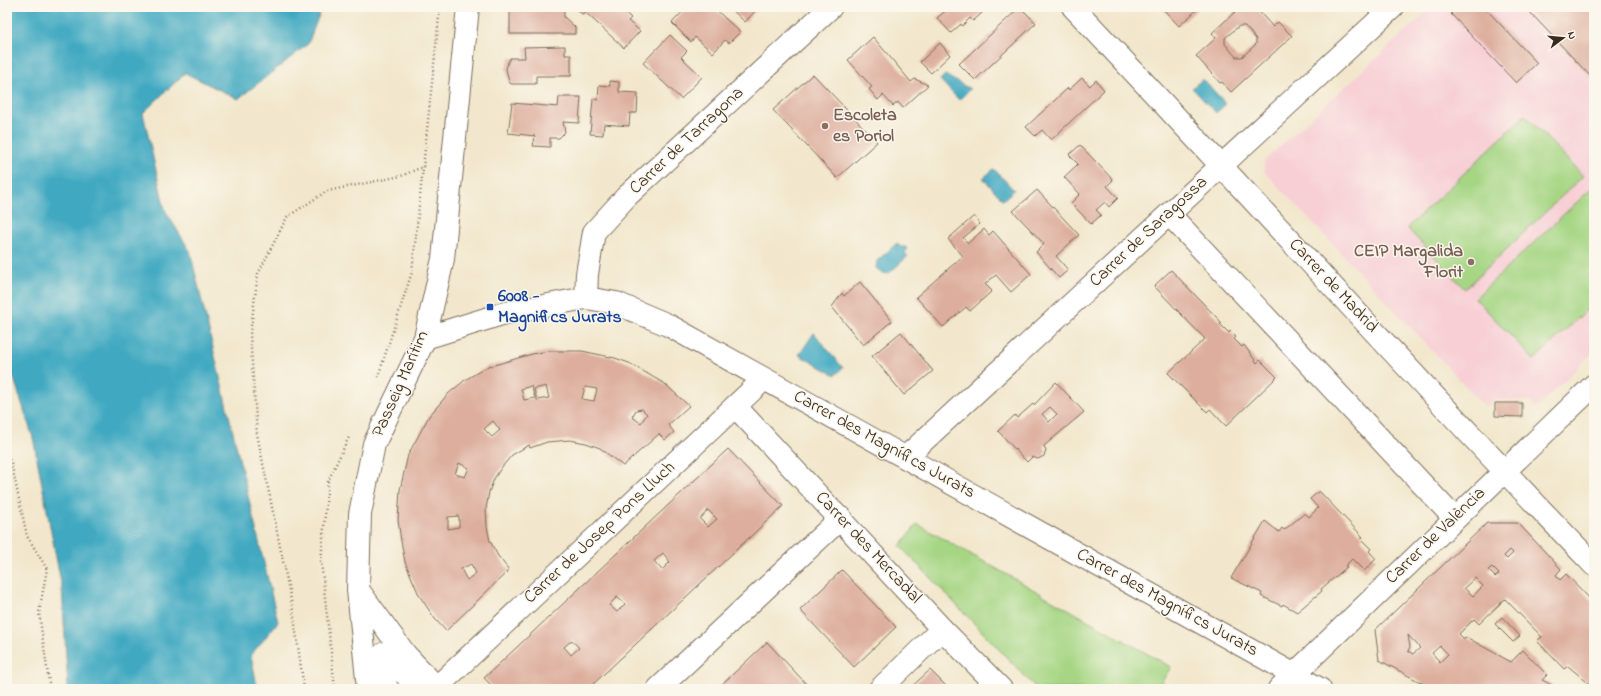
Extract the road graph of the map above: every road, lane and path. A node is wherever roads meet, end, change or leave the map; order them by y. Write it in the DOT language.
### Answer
graph roads {
  1 [pos="440,7"];
  2 [pos="468,7"];
  3 [pos="831,7"];
  4 [pos="1073,7"];
  5 [pos="1393,7"];
  6 [pos="454,151"];
  7 [pos="1222,165"];
  8 [pos="424,166"];
  9 [pos="1169,214"];
  10 [pos="586,298"];
  11 [pos="425,338"];
  12 [pos="764,379"];
  13 [pos="376,380"];
  14 [pos="1594,385"];
  15 [pos="735,406"];
  16 [pos="352,431"];
  17 [pos="7,456"];
  18 [pos="906,457"];
  19 [pos="1504,472"];
  20 [pos="841,518"];
  21 [pos="1455,519"];
  22 [pos="1594,565"];
  23 [pos="358,590"];
  24 [pos="942,629"];
  25 [pos="402,662"];
  26 [pos="1287,682"];
  27 [pos="430,688"];
  28 [pos="50,689"];
  29 [pos="304,689"];
  30 [pos="335,689"];
  31 [pos="368,689"];
  32 [pos="388,689"];
  33 [pos="658,689"];
  34 [pos="880,689"];
  35 [pos="1001,689"];
  36 [pos="1320,689"];
  1 -- 8 [label="path"];
  2 -- 6 [label="street, Passeig Marítim"];
  3 -- 10 [label="street, Carrer de Tarragona"];
  4 -- 7 [label="street, Carrer de Madrid"];
  5 -- 7 [label="street, Carrer de Saragossa"];
  6 -- 8 [label="path"];
  6 -- 11 [label="street, Passeig Marítim"];
  7 -- 9 [label="street, Carrer de Saragossa"];
  7 -- 19 [label="street, Carrer de Madrid"];
  8 -- 13 [label="path"];
  8 -- 29 [label="path"];
  9 -- 18 [label="street, Carrer de Saragossa"];
  9 -- 21 [label="street"];
  10 -- 11 [label="street, Carrer des Magnífics Jurats"];
  10 -- 12 [label="street, Carrer des Magnífics Jurats"];
  11 -- 23 [label="street, Passeig Marítim"];
  12 -- 15 [label="street, Carrer de Josep Pons Lluch"];
  12 -- 18 [label="street, Carrer des Magnífics Jurats"];
  14 -- 19 [label="street, Carrer de València"];
  15 -- 20 [label="street, Carrer des Mercadal"];
  15 -- 27 [label="street, Carrer de Josep Pons Lluch"];
  16 -- 30 [label="path"];
  17 -- 28 [label="path"];
  18 -- 26 [label="street, Carrer des Magnífics Jurats"];
  19 -- 21 [label="street, Carrer de València"];
  19 -- 22 [label="street, Carrer de Madrid"];
  20 -- 24 [label="street, Carrer des Mercadal"];
  20 -- 33 [label="street"];
  21 -- 26 [label="street, Carrer de València"];
  23 -- 25 [label="street"];
  23 -- 31 [label="street, Passeig Marítim"];
  24 -- 34 [label="street"];
  24 -- 35 [label="street, Carrer des Mercadal"];
  25 -- 27 [label="street"];
  25 -- 32 [label="street"];
  26 -- 36 [label="street, Carrer des Magnífics Jurats"];
}
